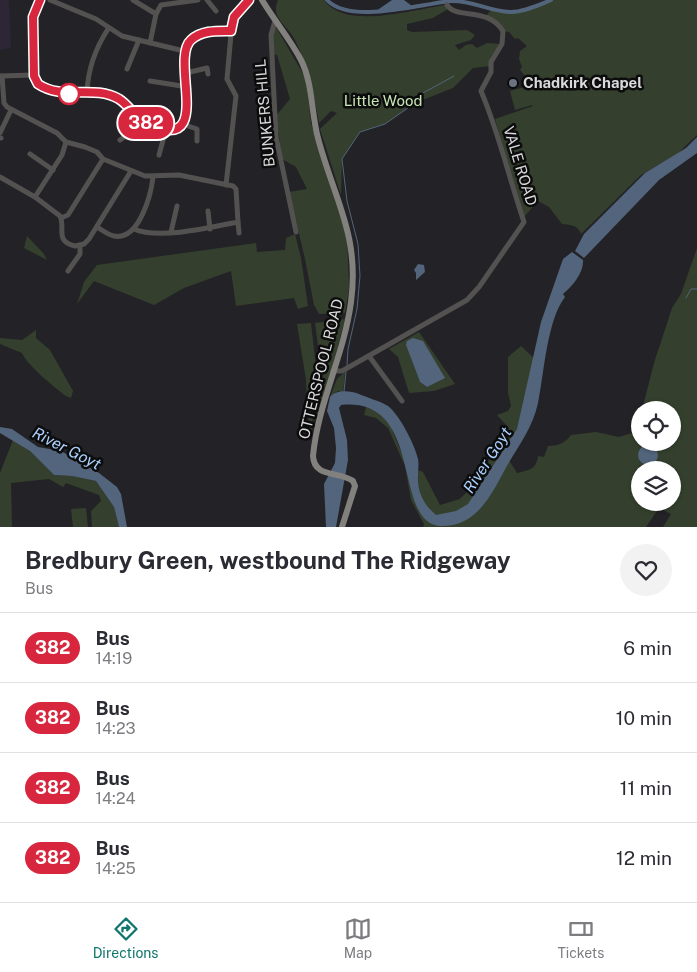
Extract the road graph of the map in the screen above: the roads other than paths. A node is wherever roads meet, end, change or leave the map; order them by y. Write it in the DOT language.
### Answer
graph roads {
  1 [pos="32,0"];
  2 [pos="50,0"];
  3 [pos="132,0"];
  4 [pos="198,0"];
  5 [pos="207,0"];
  6 [pos="249,0"];
  7 [pos="262,0"];
  8 [pos="39,2"];
  9 [pos="160,3"];
  10 [pos="447,5"];
  11 [pos="216,11"];
  12 [pos="156,14"];
  13 [pos="275,21"];
  14 [pos="108,29"];
  15 [pos="231,31"];
  16 [pos="139,40"];
  17 [pos="150,43"];
  18 [pos="184,51"];
  19 [pos="127,69"];
  20 [pos="186,73"];
  21 [pos="208,74"];
  22 [pos="1,76"];
  23 [pos="34,76"];
  24 [pos="150,81"];
  25 [pos="188,87"];
  26 [pos="87,92"];
  27 [pos="11,110"];
  28 [pos="141,121"];
  29 [pos="182,124"];
  30 [pos="166,129"];
  31 [pos="0,136"];
  32 [pos="120,140"];
  33 [pos="197,141"];
  34 [pos="66,142"];
  35 [pos="30,154"];
  36 [pos="159,154"];
  37 [pos="103,159"];
  38 [pos="52,170"];
  39 [pos="131,171"];
  40 [pos="0,177"];
  41 [pos="152,177"];
  42 [pos="226,186"];
  43 [pos="35,197"];
  44 [pos="177,206"];
  45 [pos="208,211"];
  46 [pos="61,218"];
  47 [pos="238,222"];
  48 [pos="97,227"];
  49 [pos="134,229"];
  50 [pos="210,229"];
  51 [pos="171,232"];
  52 [pos="296,232"];
  53 [pos="239,233"];
  54 [pos="80,246"];
  55 [pos="68,271"];
  56 [pos="369,356"];
  57 [pos="333,371"];
  58 [pos="402,401"];
  59 [pos="342,527"];
  1 -- 8 [label="street"];
  2 -- 14 [label="street"];
  3 -- 12 [label="street"];
  4 -- 9 [label="street"];
  5 -- 11 [label="street"];
  6 -- 15 [label="street"];
  7 -- 13 [label="main road, OTTERSPOOL ROAD"];
  8 -- 23 [label="street"];
  9 -- 12 [label="street"];
  10 -- 56 [label="street, VALE ROAD"];
  12 -- 17 [label="street"];
  13 -- 52 [label="street, BUNKERS HILL"];
  13 -- 57 [label="main road, OTTERSPOOL ROAD"];
  14 -- 16 [label="street"];
  14 -- 26 [label="street"];
  15 -- 18 [label="street"];
  15 -- 42 [label="street"];
  16 -- 17 [label="street"];
  16 -- 19 [label="street"];
  17 -- 18 [label="street"];
  18 -- 20 [label="street"];
  20 -- 21 [label="street"];
  20 -- 25 [label="street"];
  22 -- 23 [label="street"];
  22 -- 27 [label="street"];
  23 -- 26 [label="street"];
  24 -- 25 [label="street"];
  25 -- 29 [label="street"];
  26 -- 28 [label="street"];
  27 -- 31 [label="street"];
  27 -- 34 [label="street"];
  28 -- 30 [label="street"];
  28 -- 32 [label="street"];
  29 -- 30 [label="street"];
  29 -- 33 [label="street"];
  30 -- 36 [label="street"];
  34 -- 37 [label="street"];
  34 -- 38 [label="street"];
  35 -- 38 [label="street"];
  37 -- 39 [label="street"];
  37 -- 46 [label="street"];
  38 -- 43 [label="street"];
  39 -- 41 [label="street"];
  39 -- 48 [label="street"];
  40 -- 43 [label="street"];
  41 -- 42 [label="street"];
  41 -- 49 [label="street"];
  42 -- 47 [label="street"];
  43 -- 46 [label="street"];
  44 -- 51 [label="street"];
  45 -- 50 [label="street"];
  46 -- 54 [label="street"];
  47 -- 50 [label="street"];
  47 -- 53 [label="street"];
  48 -- 49 [label="street"];
  48 -- 54 [label="street"];
  49 -- 51 [label="street"];
  50 -- 51 [label="street"];
  54 -- 55 [label="street"];
  56 -- 57 [label="street, VALE ROAD"];
  56 -- 58 [label="street"];
  57 -- 59 [label="main road, OTTERSPOOL ROAD"];
}
